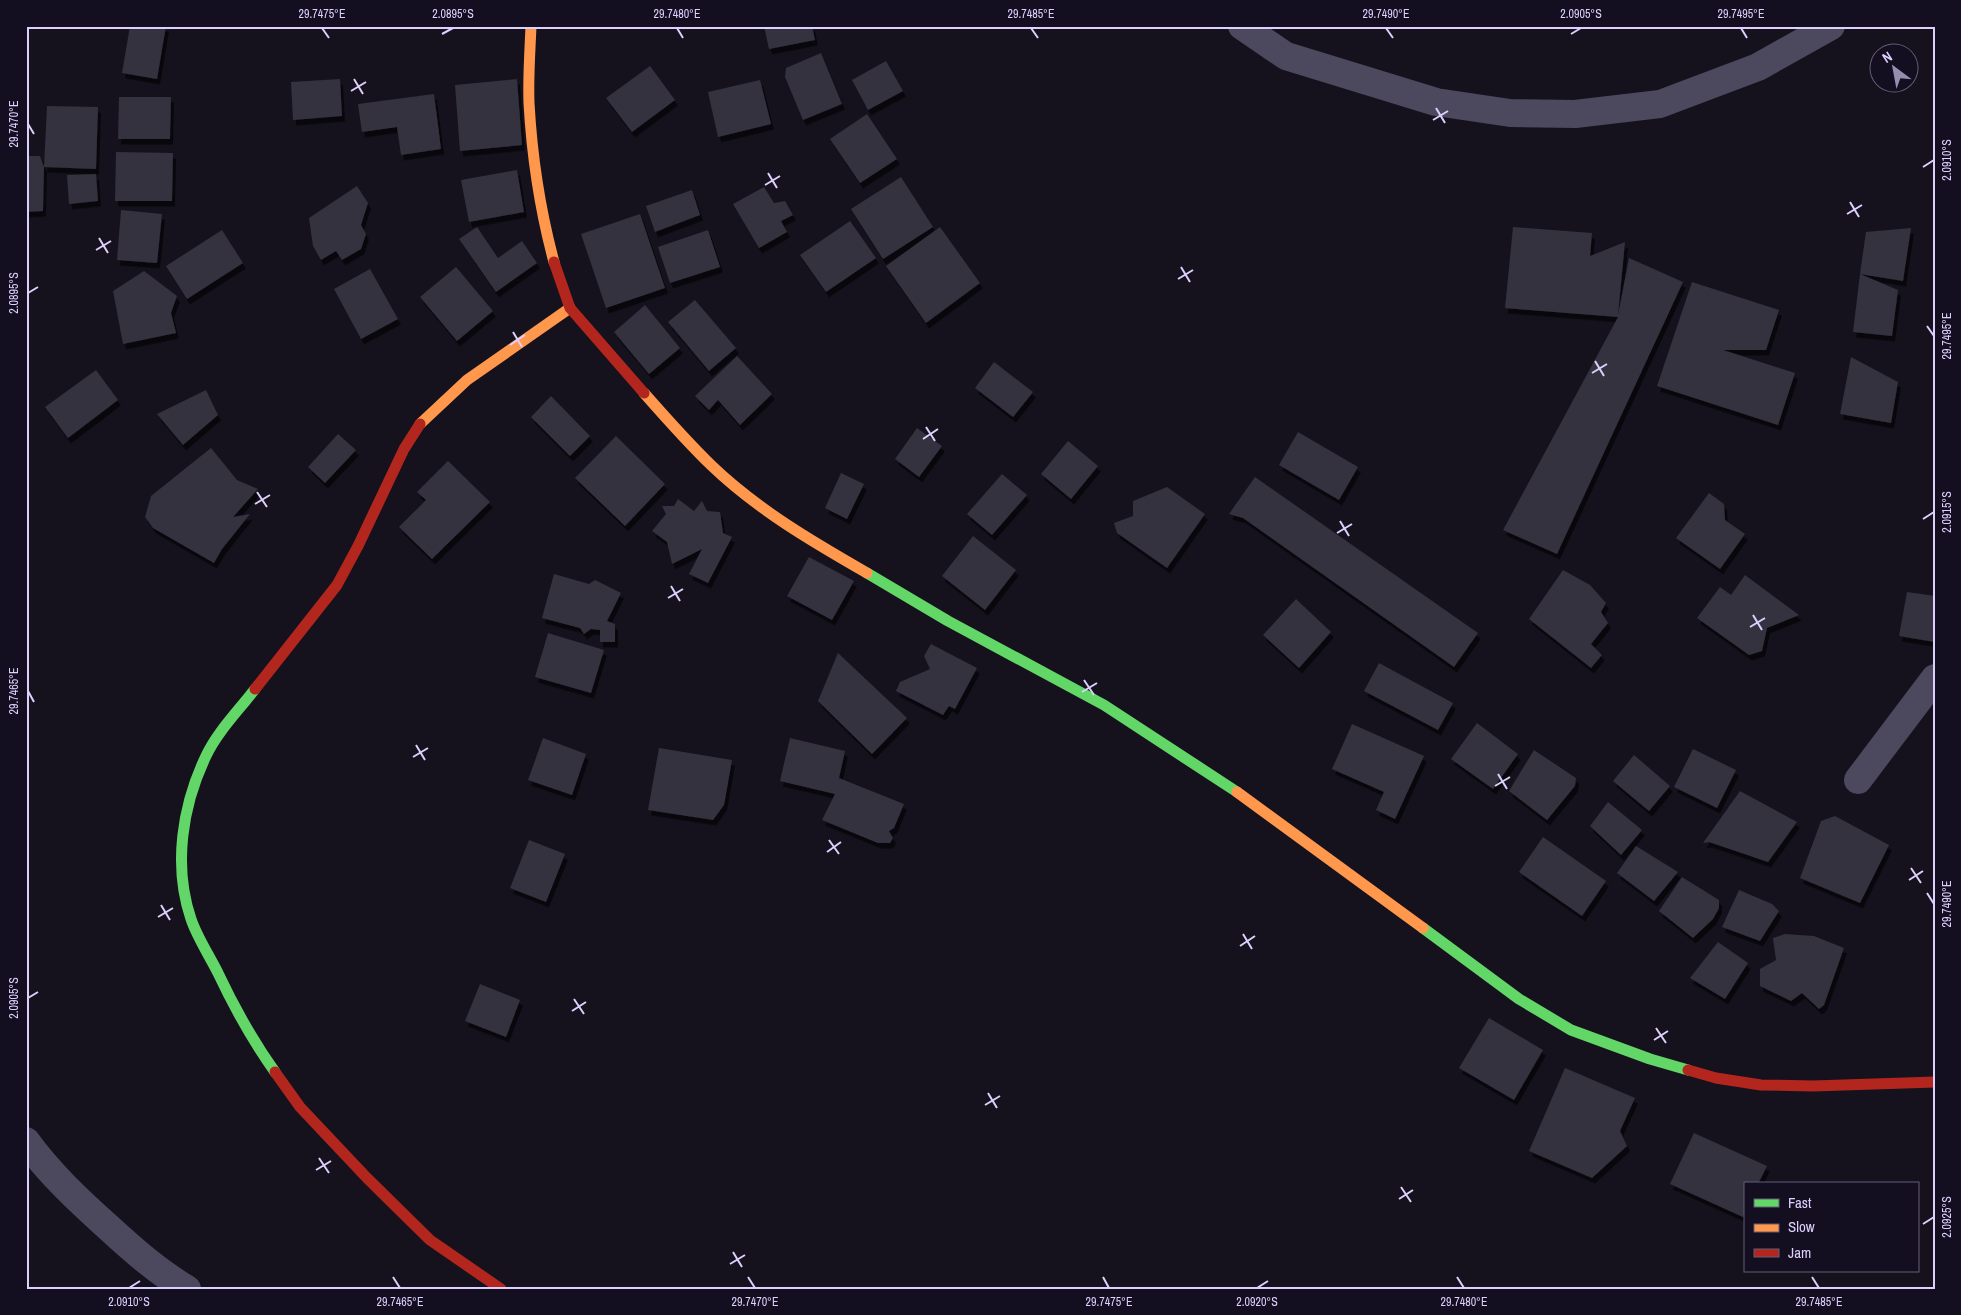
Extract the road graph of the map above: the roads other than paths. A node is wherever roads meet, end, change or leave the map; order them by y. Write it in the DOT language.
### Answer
graph roads {
  1 [pos="531,26"];
  2 [pos="1242,26"];
  3 [pos="1831,26"];
  4 [pos="570,308"];
  5 [pos="1935,678"];
  6 [pos="1858,780"];
  7 [pos="1935,1082"];
  8 [pos="26,1141"];
  9 [pos="187,1289"];
  10 [pos="500,1289"];
  1 -- 4 [label="street"];
  2 -- 3 [label="street"];
  4 -- 7 [label="street"];
  4 -- 10 [label="street"];
  5 -- 6 [label="street"];
  8 -- 9 [label="street"];
}
